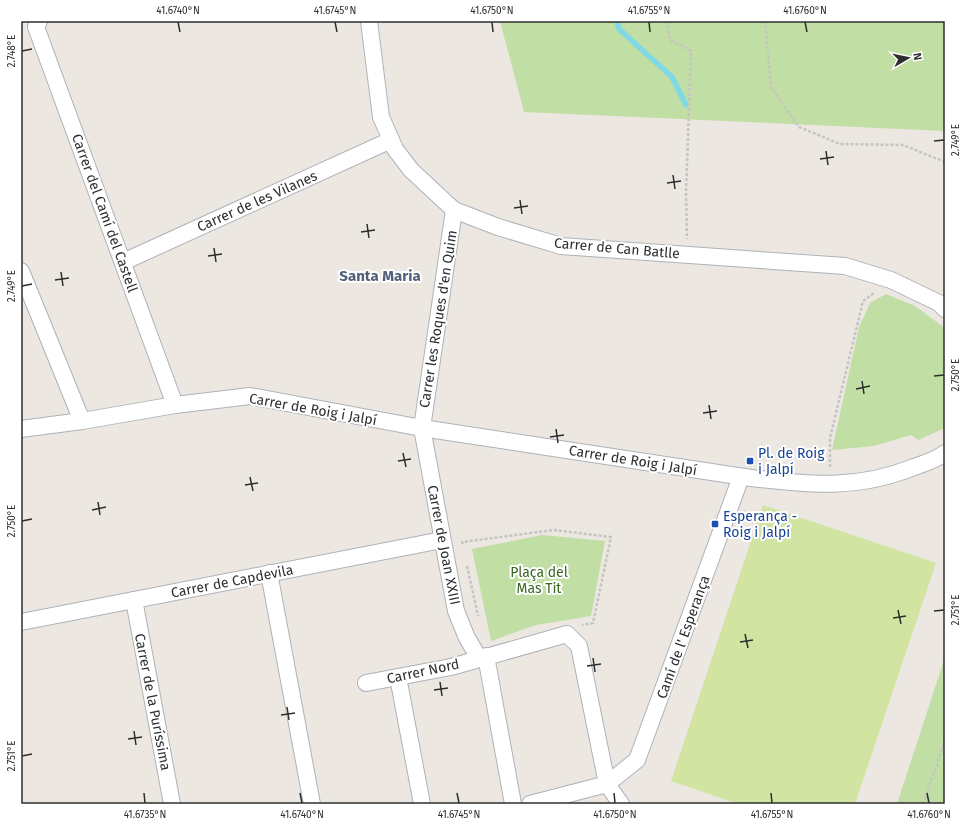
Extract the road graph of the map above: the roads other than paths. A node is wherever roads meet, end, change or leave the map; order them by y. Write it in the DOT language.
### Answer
graph roads {
  1 [pos="39,21"];
  2 [pos="369,21"];
  3 [pos="391,140"];
  4 [pos="454,210"];
  5 [pos="123,262"];
  6 [pos="21,271"];
  7 [pos="945,309"];
  8 [pos="175,405"];
  9 [pos="82,421"];
  10 [pos="422,428"];
  11 [pos="21,429"];
  12 [pos="945,453"];
  13 [pos="741,477"];
  14 [pos="442,540"];
  15 [pos="269,573"];
  16 [pos="134,600"];
  17 [pos="21,622"];
  18 [pos="483,657"];
  19 [pos="398,677"];
  20 [pos="366,683"];
  21 [pos="607,784"];
  22 [pos="172,804"];
  23 [pos="312,804"];
  24 [pos="422,804"];
  25 [pos="513,804"];
  26 [pos="530,804"];
  27 [pos="621,804"];
  1 -- 5 [label="street, Carrer del Camí del Castell"];
  2 -- 3 [label="street, Carrer de Can Batlle"];
  3 -- 4 [label="street, Carrer de Can Batlle"];
  3 -- 5 [label="street, Carrer de les Vilanes"];
  4 -- 7 [label="street, Carrer de Can Batlle"];
  4 -- 10 [label="street, Carrer les Roques d'en Quim"];
  5 -- 8 [label="street, Carrer del Camí del Castell"];
  6 -- 9 [label="street"];
  8 -- 9 [label="street, Carrer de Roig i Jalpí"];
  8 -- 10 [label="street, Carrer de Roig i Jalpí"];
  9 -- 11 [label="street, Carrer de Roig i Jalpí"];
  10 -- 13 [label="street, Carrer de Roig i Jalpí"];
  10 -- 14 [label="street, Carrer de Joan XXIII"];
  12 -- 13 [label="street, Carrer de Roig i Jalpí"];
  13 -- 21 [label="street, Camí de l' Esperança"];
  14 -- 15 [label="street, Carrer de Capdevila"];
  14 -- 18 [label="street, Carrer de Joan XXIII"];
  15 -- 16 [label="street, Carrer de Capdevila"];
  15 -- 23 [label="street"];
  16 -- 17 [label="street, Carrer de Capdevila"];
  16 -- 22 [label="street, Carrer de la Puríssima"];
  18 -- 19 [label="street, Carrer Nord"];
  18 -- 21 [label="street"];
  18 -- 25 [label="street, Carrer de Joan XXIII"];
  19 -- 20 [label="street, Carrer Nord"];
  19 -- 24 [label="street"];
  21 -- 26 [label="street"];
  21 -- 27 [label="street"];
}
